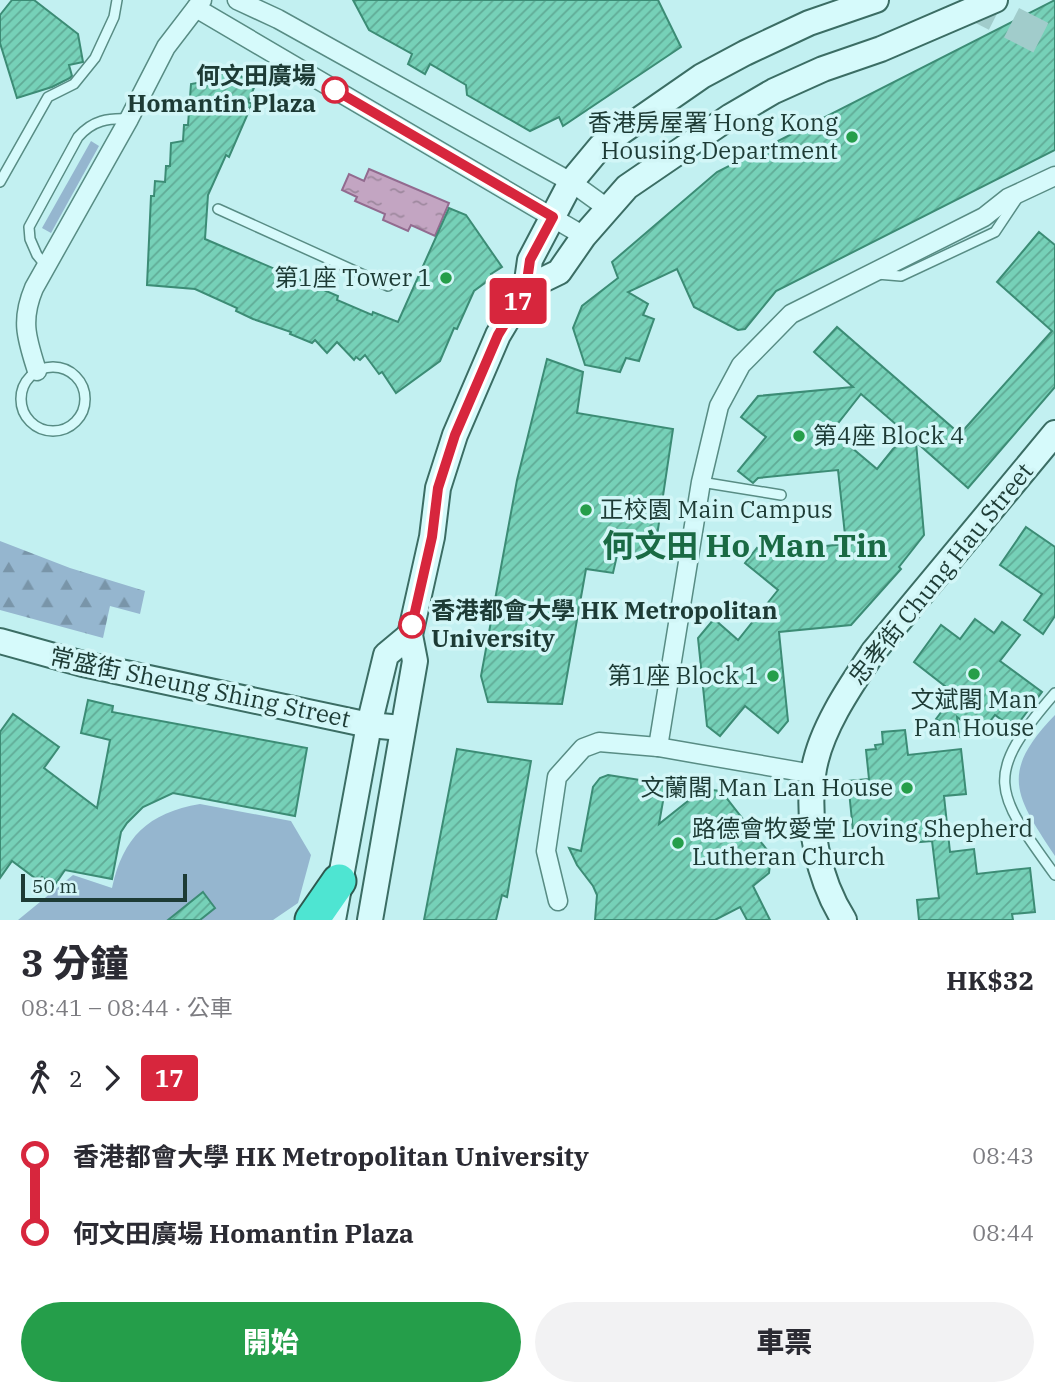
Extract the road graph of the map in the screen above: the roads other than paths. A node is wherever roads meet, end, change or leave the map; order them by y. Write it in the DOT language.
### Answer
graph roads {
  1 [pos="117,0"];
  2 [pos="237,0"];
  3 [pos="876,0"];
  4 [pos="995,0"];
  5 [pos="199,4"];
  6 [pos="129,119"];
  7 [pos="1055,176"];
  8 [pos="0,182"];
  9 [pos="571,182"];
  10 [pos="607,208"];
  11 [pos="218,209"];
  12 [pos="553,217"];
  13 [pos="584,236"];
  14 [pos="46,266"];
  15 [pos="388,285"];
  16 [pos="526,288"];
  17 [pos="37,371"];
  18 [pos="1052,445"];
  19 [pos="701,482"];
  20 [pos="781,495"];
  21 [pos="410,635"];
  22 [pos="0,641"];
  23 [pos="1055,693"];
  24 [pos="369,725"];
  25 [pos="402,728"];
  26 [pos="658,747"];
  27 [pos="813,774"];
  28 [pos="1055,875"];
  29 [pos="339,881"];
  30 [pos="558,901"];
  31 [pos="312,920"];
  32 [pos="333,920"];
  33 [pos="370,920"];
  34 [pos="844,920"];
  1 -- 8 [label="lane"];
  2 -- 9 [label="street"];
  3 -- 9 [label="main road"];
  4 -- 10 [label="main road"];
  5 -- 6 [label="street"];
  5 -- 12 [label="street"];
  6 -- 14 [label="street"];
  6 -- 14 [label="lane"];
  7 -- 19 [label="street"];
  9 -- 10 [label="street"];
  9 -- 12 [label="main road"];
  10 -- 13 [label="main road"];
  11 -- 15 [label="lane"];
  12 -- 13 [label="street"];
  12 -- 16 [label="main road"];
  13 -- 16 [label="main road"];
  14 -- 17 [label="street"];
  16 -- 21 [label="main road"];
  17 -- 17 [label="lane"];
  18 -- 27 [label="main road, 忠孝街 Chung Hau Street"];
  19 -- 20 [label="lane"];
  19 -- 26 [label="street"];
  21 -- 24 [label="main road"];
  21 -- 25 [label="main road"];
  22 -- 24 [label="main road, 常盛街 Sheung Shing Street"];
  23 -- 28 [label="lane"];
  24 -- 25 [label="main road, 常盛街 Sheung Shing Street"];
  24 -- 29 [label="main road"];
  25 -- 33 [label="main road"];
  26 -- 27 [label="street"];
  26 -- 30 [label="street"];
  27 -- 34 [label="main road, 忠孝街 Chung Hau Street"];
  29 -- 31 [label="highway"];
  29 -- 32 [label="main road"];
}
